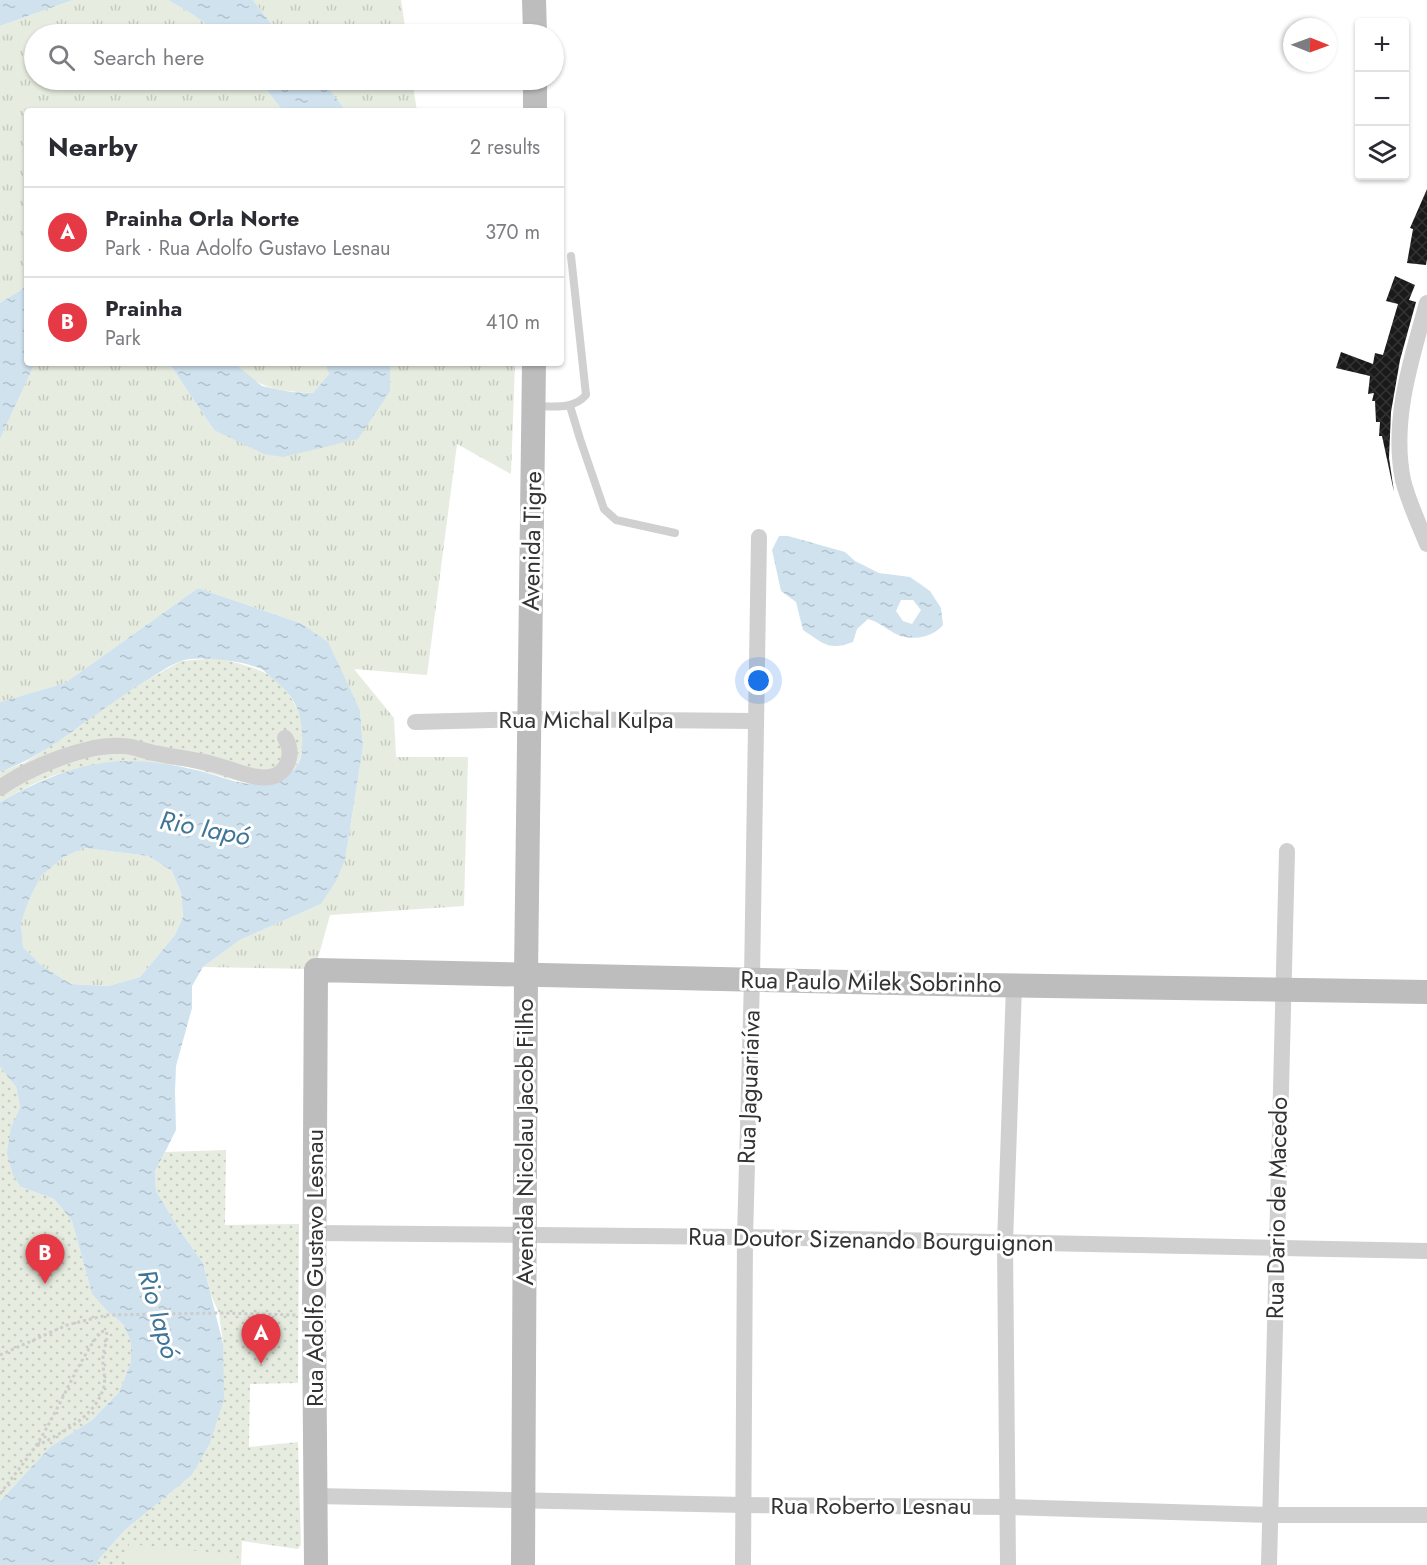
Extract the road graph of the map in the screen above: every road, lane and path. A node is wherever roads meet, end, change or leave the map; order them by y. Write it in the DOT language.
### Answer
graph roads {
  1 [pos="534,0"];
  2 [pos="535,24"];
  3 [pos="535,90"];
  4 [pos="535,108"];
  5 [pos="571,256"];
  6 [pos="1427,303"];
  7 [pos="534,366"];
  8 [pos="534,406"];
  9 [pos="570,406"];
  10 [pos="675,533"];
  11 [pos="759,537"];
  12 [pos="1427,544"];
  13 [pos="529,720"];
  14 [pos="756,721"];
  15 [pos="416,722"];
  16 [pos="285,738"];
  17 [pos="0,788"];
  18 [pos="1287,851"];
  19 [pos="316,970"];
  20 [pos="526,974"];
  21 [pos="752,980"];
  22 [pos="1014,986"];
  23 [pos="1282,989"];
  24 [pos="1427,992"];
  25 [pos="315,1233"];
  26 [pos="525,1236"];
  27 [pos="745,1237"];
  28 [pos="1005,1243"];
  29 [pos="1276,1249"];
  30 [pos="1427,1251"];
  31 [pos="314,1314"];
  32 [pos="0,1355"];
  33 [pos="35,1447"];
  34 [pos="0,1494"];
  35 [pos="315,1496"];
  36 [pos="523,1501"];
  37 [pos="744,1504"];
  38 [pos="1008,1507"];
  39 [pos="1270,1515"];
  40 [pos="1427,1515"];
  41 [pos="316,1565"];
  42 [pos="523,1565"];
  43 [pos="743,1565"];
  44 [pos="1008,1565"];
  45 [pos="1269,1565"];
  1 -- 2 [label="street"];
  3 -- 4 [label="street"];
  5 -- 9 [label="lane"];
  6 -- 12 [label="street"];
  7 -- 8 [label="street, Avenida Tigre"];
  8 -- 9 [label="lane"];
  8 -- 13 [label="street, Avenida Tigre"];
  9 -- 10 [label="lane"];
  11 -- 14 [label="street, Rua Jaguariaíva"];
  13 -- 14 [label="street, Rua Michal Kulpa"];
  13 -- 15 [label="street, Rua Michal Kulpa"];
  13 -- 20 [label="street, Avenida Nicolau Jacob Filho"];
  14 -- 21 [label="street, Rua Jaguariaíva"];
  16 -- 17 [label="street"];
  18 -- 23 [label="street, Rua Dario de Macedo"];
  19 -- 20 [label="street, Rua Paulo Milek Sobrinho"];
  19 -- 25 [label="street, Rua Adolfo Gustavo Lesnau"];
  20 -- 21 [label="street, Rua Paulo Milek Sobrinho"];
  20 -- 26 [label="street, Avenida Nicolau Jacob Filho"];
  21 -- 22 [label="street, Rua Paulo Milek Sobrinho"];
  21 -- 27 [label="street, Rua Jaguariaíva"];
  22 -- 23 [label="street, Rua Paulo Milek Sobrinho"];
  22 -- 28 [label="street"];
  23 -- 24 [label="street, Rua Paulo Milek Sobrinho"];
  23 -- 29 [label="street, Rua Dario de Macedo"];
  25 -- 26 [label="street, Rua Doutor Sizenando Bourguignon"];
  25 -- 31 [label="street, Rua Adolfo Gustavo Lesnau"];
  26 -- 27 [label="street, Rua Doutor Sizenando Bourguignon"];
  26 -- 36 [label="street, Avenida Nicolau Jacob Filho"];
  27 -- 28 [label="street, Rua Doutor Sizenando Bourguignon"];
  27 -- 37 [label="street, Rua Jaguariaíva"];
  28 -- 29 [label="street, Rua Doutor Sizenando Bourguignon"];
  28 -- 38 [label="street"];
  29 -- 30 [label="street, Rua Doutor Sizenando Bourguignon"];
  29 -- 39 [label="street, Rua Dario de Macedo"];
  31 -- 32 [label="path"];
  31 -- 35 [label="street, Rua Adolfo Gustavo Lesnau"];
  33 -- 33 [label="path"];
  33 -- 34 [label="path"];
  35 -- 36 [label="street, Rua Roberto Lesnau"];
  35 -- 41 [label="street, Rua Adolfo Gustavo Lesnau"];
  36 -- 37 [label="street, Rua Roberto Lesnau"];
  36 -- 42 [label="street, Avenida Nicolau Jacob Filho"];
  37 -- 38 [label="street, Rua Roberto Lesnau"];
  37 -- 43 [label="street, Rua Jaguariaíva"];
  38 -- 39 [label="street, Rua Roberto Lesnau"];
  38 -- 44 [label="street"];
  39 -- 40 [label="street, Rua Roberto Lesnau"];
  39 -- 45 [label="street, Rua Dario de Macedo"];
}
